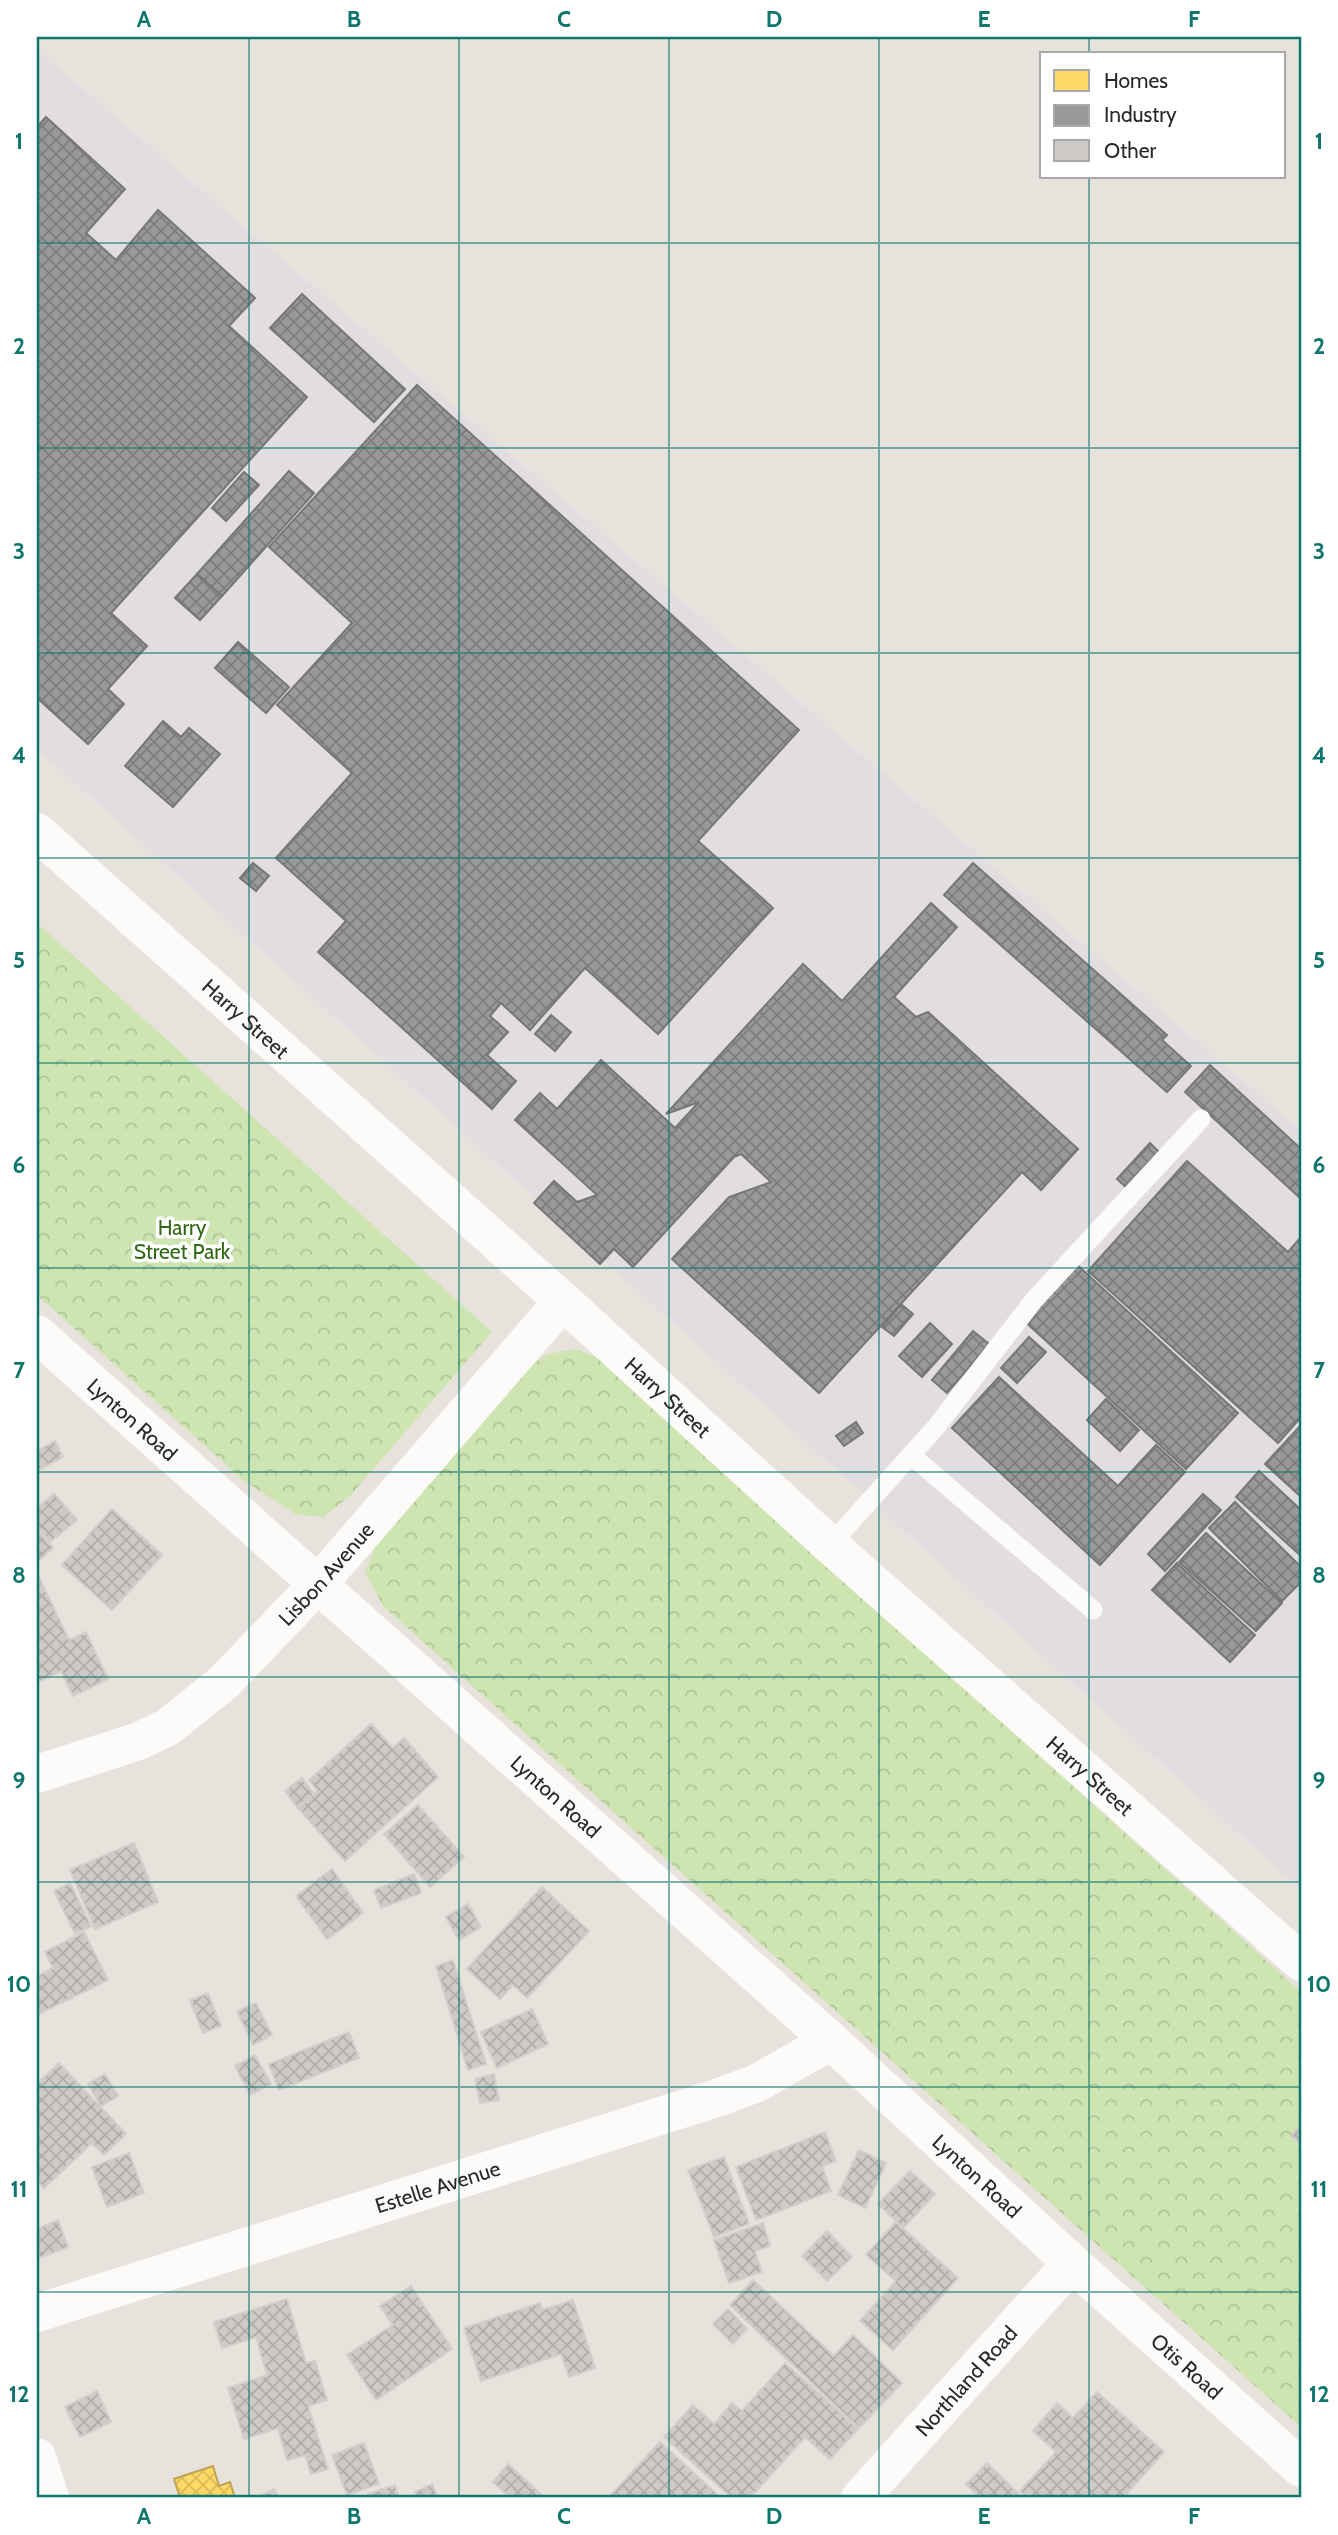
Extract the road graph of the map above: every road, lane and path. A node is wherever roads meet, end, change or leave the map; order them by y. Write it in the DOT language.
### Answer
graph roads {
  1 [pos="37,831"];
  2 [pos="1201,1119"];
  3 [pos="563,1301"];
  4 [pos="37,1334"];
  5 [pos="912,1456"];
  6 [pos="830,1545"];
  7 [pos="319,1583"];
  8 [pos="1093,1610"];
  9 [pos="37,1774"];
  10 [pos="1301,1962"];
  11 [pos="831,2041"];
  12 [pos="1072,2263"];
  13 [pos="37,2313"];
  14 [pos="37,2457"];
  15 [pos="1301,2468"];
  16 [pos="50,2498"];
  17 [pos="860,2498"];
  1 -- 3 [label="street, Harry Street"];
  2 -- 5 [label="lane"];
  3 -- 6 [label="street, Harry Street"];
  3 -- 7 [label="street, Lisbon Avenue"];
  4 -- 7 [label="street, Lynton Road"];
  5 -- 6 [label="lane"];
  5 -- 8 [label="lane"];
  6 -- 10 [label="street, Harry Street"];
  7 -- 9 [label="street, Lisbon Avenue"];
  7 -- 11 [label="street, Lynton Road"];
  11 -- 12 [label="street, Lynton Road"];
  11 -- 13 [label="street, Estelle Avenue"];
  12 -- 15 [label="street, Otis Road"];
  12 -- 17 [label="street, Northland Road"];
  14 -- 16 [label="street"];
}
